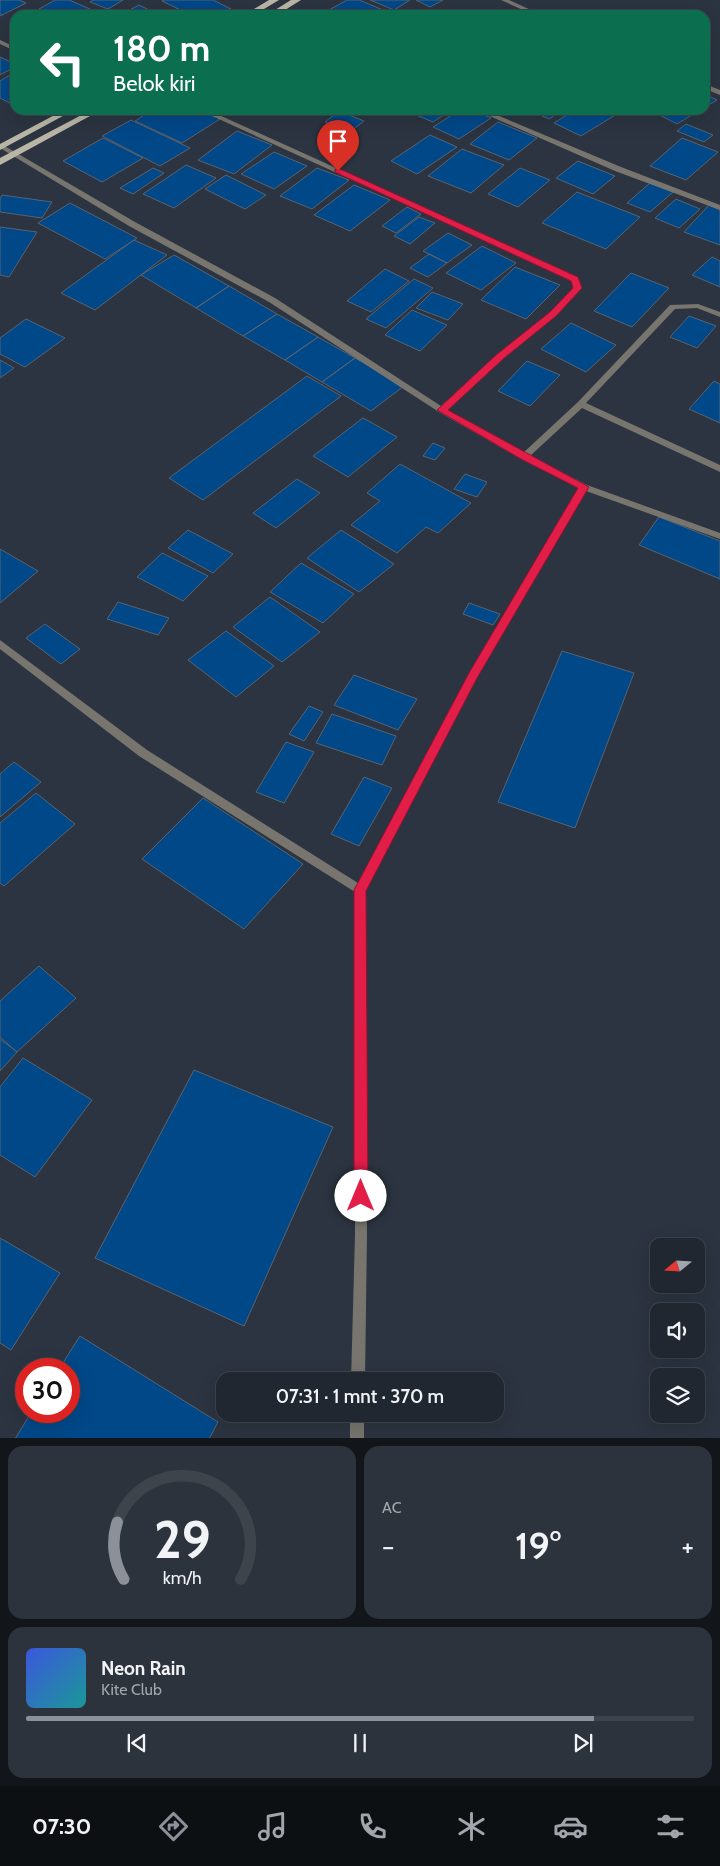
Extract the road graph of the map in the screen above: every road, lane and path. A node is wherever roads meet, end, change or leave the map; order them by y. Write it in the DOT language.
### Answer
graph roads {
  1 [pos="275,0"];
  2 [pos="297,0"];
  3 [pos="504,0"];
  4 [pos="257,10"];
  5 [pos="280,10"];
  6 [pos="527,10"];
  7 [pos="60,115"];
  8 [pos="88,115"];
  9 [pos="213,115"];
  10 [pos="491,115"];
  11 [pos="0,146"];
  12 [pos="14,154"];
  13 [pos="0,162"];
  14 [pos="720,208"];
  15 [pos="720,315"];
  16 [pos="581,404"];
  17 [pos="442,410"];
  18 [pos="524,457"];
  19 [pos="720,469"];
  20 [pos="584,487"];
  21 [pos="720,536"];
  22 [pos="0,644"];
  23 [pos="360,890"];
  24 [pos="358,1372"];
  25 [pos="357,1422"];
  26 [pos="357,1438"];
  1 -- 4 [label="main road"];
  2 -- 5 [label="main road"];
  3 -- 6 [label="street"];
  7 -- 11 [label="main road"];
  8 -- 12 [label="main road"];
  9 -- 17 [label="street"];
  10 -- 14 [label="street"];
  11 -- 12 [label="street"];
  12 -- 13 [label="main road"];
  12 -- 17 [label="street"];
  15 -- 16 [label="street"];
  16 -- 18 [label="street"];
  16 -- 19 [label="street"];
  17 -- 18 [label="street"];
  18 -- 20 [label="street"];
  20 -- 21 [label="street"];
  20 -- 23 [label="street"];
  22 -- 23 [label="street"];
  23 -- 24 [label="street"];
  25 -- 26 [label="street"];
}
